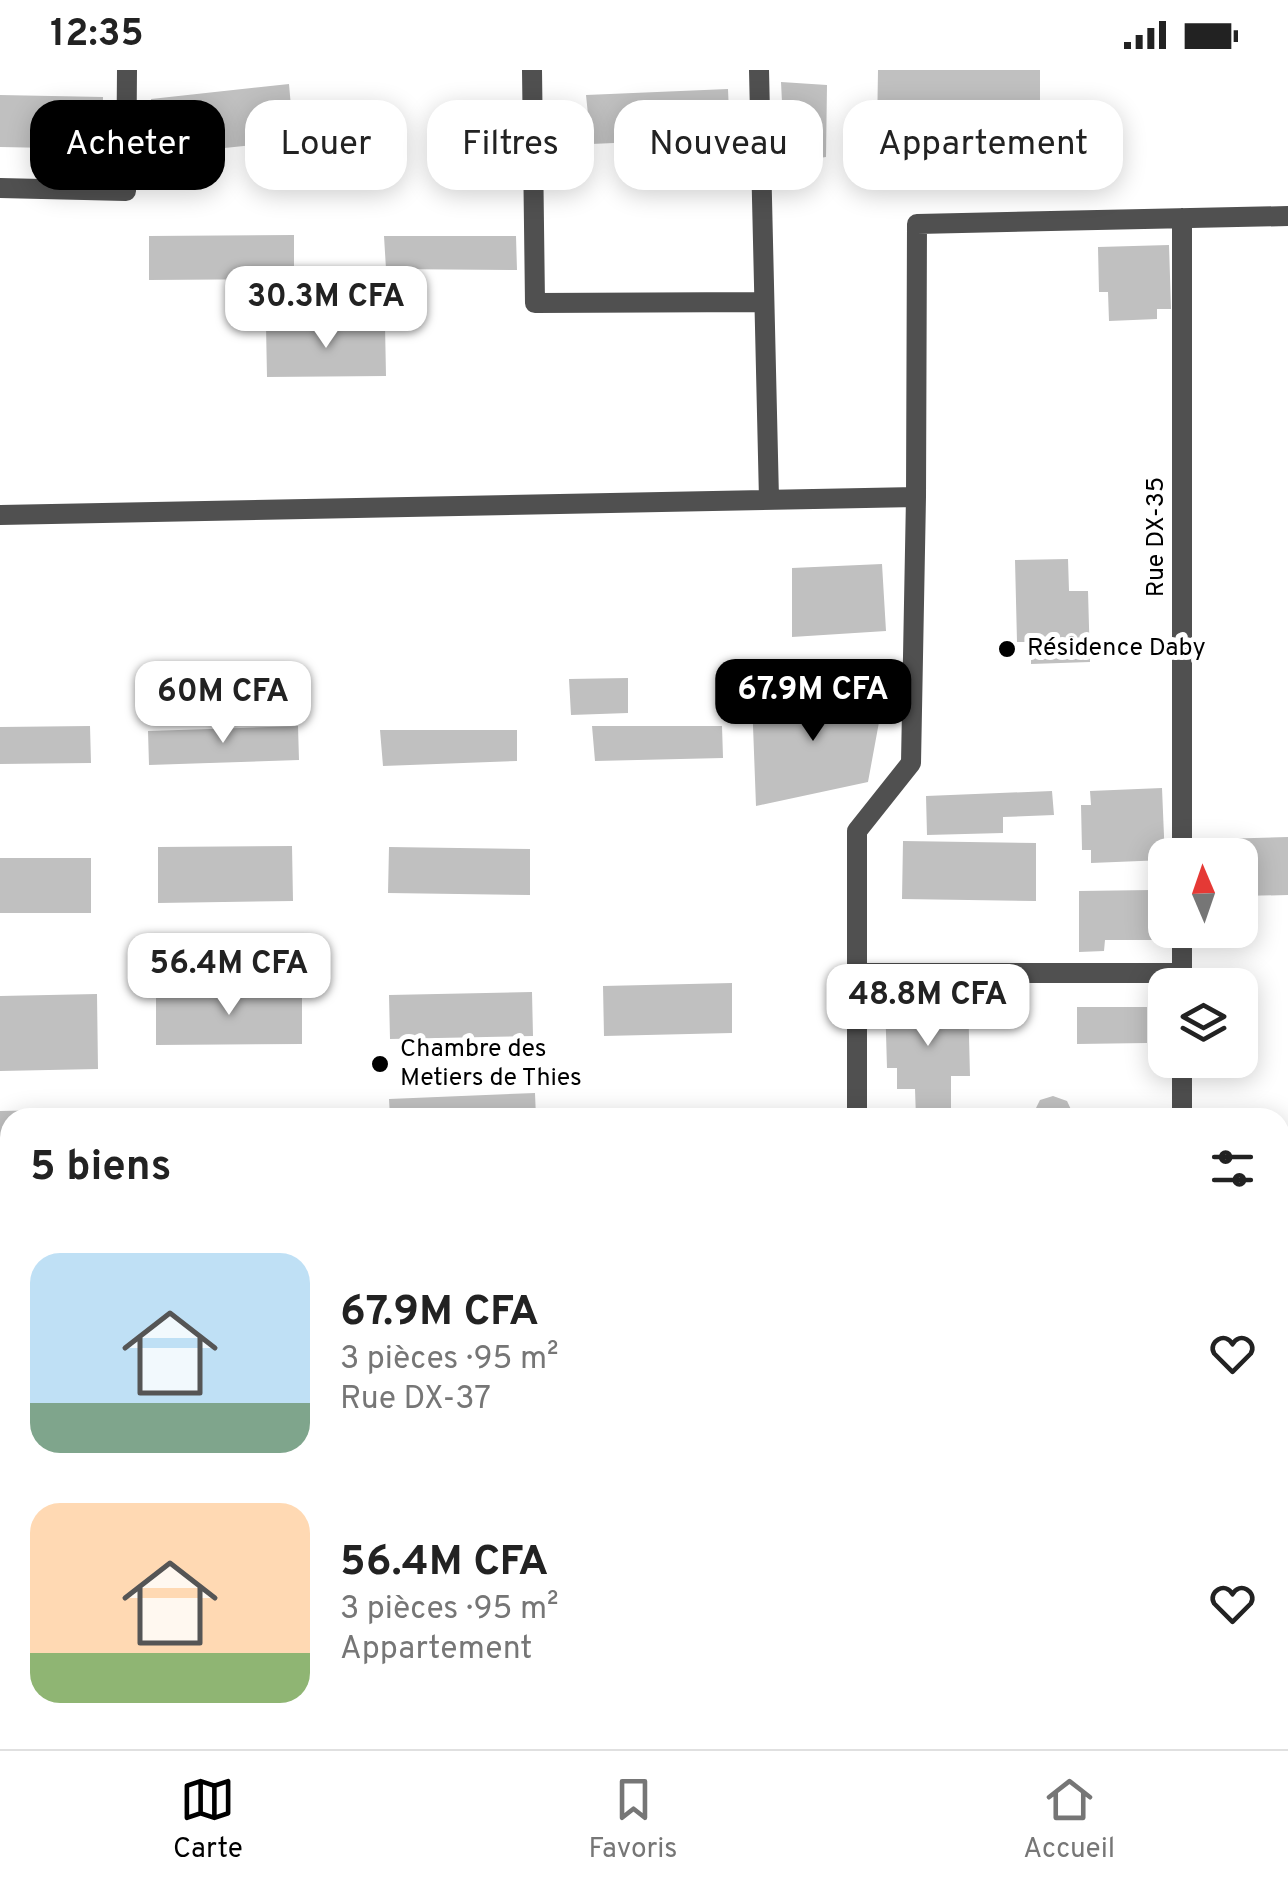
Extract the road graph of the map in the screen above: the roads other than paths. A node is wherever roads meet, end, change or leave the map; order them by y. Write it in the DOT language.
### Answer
graph roads {
  1 [pos="127,70"];
  2 [pos="532,70"];
  3 [pos="759,70"];
  4 [pos="0,188"];
  5 [pos="1288,216"];
  6 [pos="1182,218"];
  7 [pos="764,302"];
  8 [pos="916,497"];
  9 [pos="769,499"];
  10 [pos="0,516"];
  11 [pos="1182,838"];
  12 [pos="857,972"];
  13 [pos="1148,978"];
  14 [pos="1182,1078"];
  15 [pos="857,1108"];
  16 [pos="1182,1108"];
  1 -- 4 [label="street"];
  2 -- 7 [label="street"];
  3 -- 7 [label="street"];
  5 -- 6 [label="street"];
  6 -- 8 [label="street"];
  6 -- 11 [label="street, Rue DX-35"];
  7 -- 9 [label="street"];
  8 -- 9 [label="street"];
  8 -- 12 [label="street"];
  9 -- 10 [label="street"];
  12 -- 13 [label="street"];
  12 -- 15 [label="street"];
  14 -- 16 [label="street"];
}
